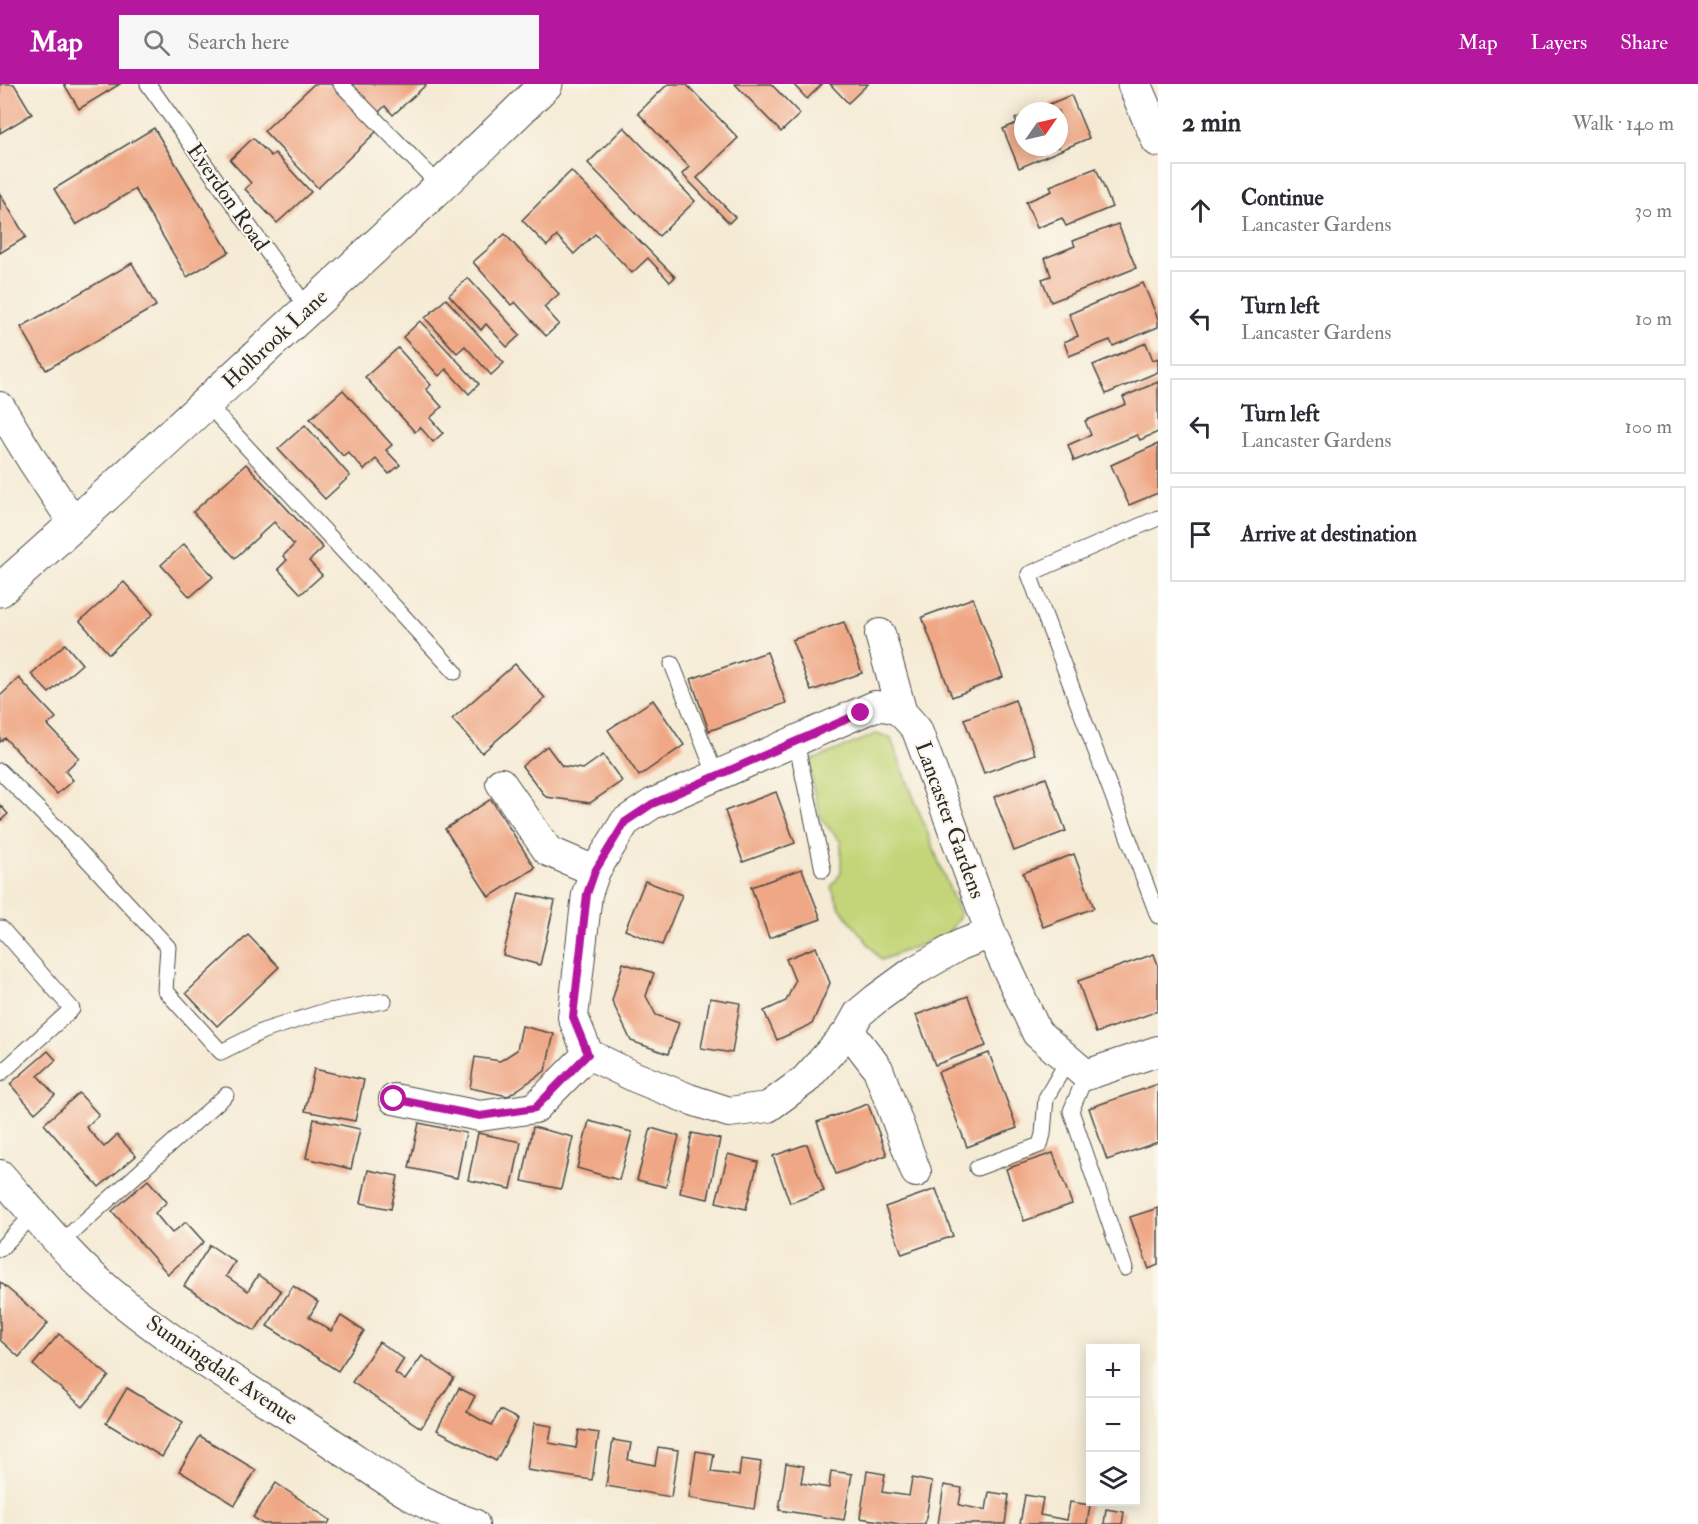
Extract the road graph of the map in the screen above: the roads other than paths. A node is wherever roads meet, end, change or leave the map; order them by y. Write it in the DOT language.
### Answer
graph roads {
  1 [pos="148,84"];
  2 [pos="341,84"];
  3 [pos="546,84"];
  4 [pos="1134,84"];
  5 [pos="1158,140"];
  6 [pos="440,186"];
  7 [pos="308,309"];
  8 [pos="206,403"];
  9 [pos="0,406"];
  10 [pos="1158,518"];
  11 [pos="75,525"];
  12 [pos="0,590"];
  13 [pos="880,634"];
  14 [pos="672,664"];
  15 [pos="455,672"];
  16 [pos="901,710"];
  17 [pos="796,741"];
  18 [pos="0,771"];
  19 [pos="716,776"];
  20 [pos="501,783"];
  21 [pos="823,870"];
  22 [pos="595,871"];
  23 [pos="1158,916"];
  24 [pos="1,928"];
  25 [pos="991,933"];
  26 [pos="384,1001"];
  27 [pos="849,1031"];
  28 [pos="1158,1051"];
  29 [pos="588,1054"];
  30 [pos="1077,1068"];
  31 [pos="0,1074"];
  32 [pos="226,1095"];
  33 [pos="394,1099"];
  34 [pos="976,1168"];
  35 [pos="916,1172"];
  36 [pos="0,1175"];
  37 [pos="34,1214"];
  38 [pos="60,1243"];
  39 [pos="0,1249"];
  40 [pos="1125,1268"];
  41 [pos="468,1523"];
  1 -- 7 [label="lane, Everdon Road"];
  2 -- 6 [label="lane"];
  3 -- 6 [label="street, Holbrook Lane"];
  4 -- 5 [label="street"];
  6 -- 7 [label="street, Holbrook Lane"];
  7 -- 8 [label="street, Holbrook Lane"];
  8 -- 11 [label="street, Holbrook Lane"];
  8 -- 15 [label="lane"];
  9 -- 11 [label="street"];
  10 -- 23 [label="lane"];
  11 -- 12 [label="street, Holbrook Lane"];
  13 -- 16 [label="street, Lancaster Gardens"];
  14 -- 19 [label="lane"];
  16 -- 17 [label="street"];
  16 -- 25 [label="street, Lancaster Gardens"];
  17 -- 19 [label="street"];
  17 -- 21 [label="lane"];
  18 -- 26 [label="lane"];
  19 -- 22 [label="street"];
  20 -- 22 [label="street"];
  22 -- 29 [label="street"];
  24 -- 31 [label="lane"];
  25 -- 27 [label="street"];
  25 -- 30 [label="street, Lancaster Gardens"];
  27 -- 29 [label="street"];
  27 -- 35 [label="street"];
  28 -- 30 [label="street"];
  29 -- 33 [label="street"];
  30 -- 34 [label="lane"];
  30 -- 40 [label="lane"];
  32 -- 38 [label="lane"];
  36 -- 37 [label="street, Sunningdale Avenue"];
  37 -- 38 [label="street, Sunningdale Avenue"];
  37 -- 39 [label="lane"];
  38 -- 41 [label="street, Sunningdale Avenue"];
}
